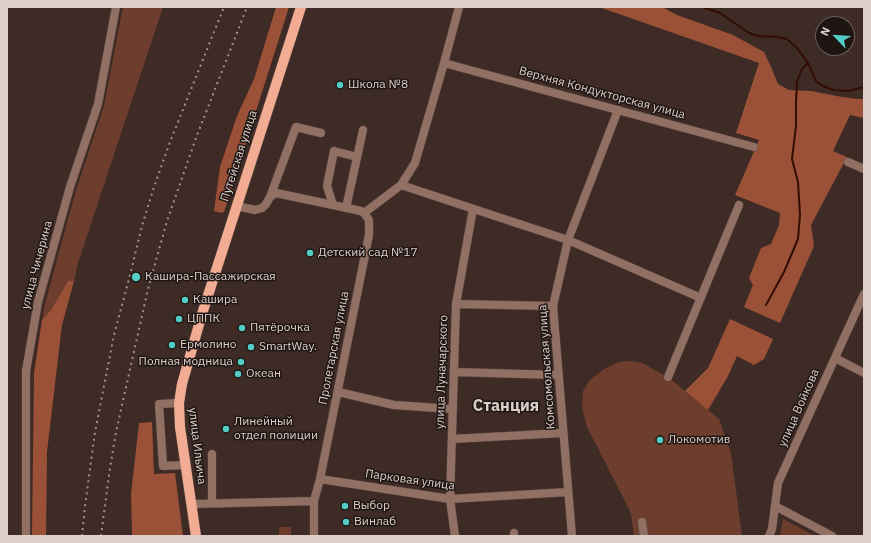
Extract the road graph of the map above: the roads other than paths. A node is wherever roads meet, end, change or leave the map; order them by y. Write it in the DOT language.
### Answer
graph roads {
  1 [pos="116,7"];
  2 [pos="301,7"];
  3 [pos="459,7"];
  4 [pos="444,63"];
  5 [pos="618,110"];
  6 [pos="363,130"];
  7 [pos="321,133"];
  8 [pos="754,147"];
  9 [pos="357,157"];
  10 [pos="848,162"];
  11 [pos="864,169"];
  12 [pos="401,185"];
  13 [pos="270,197"];
  14 [pos="333,205"];
  15 [pos="236,206"];
  16 [pos="739,206"];
  17 [pos="346,208"];
  18 [pos="473,209"];
  19 [pos="364,213"];
  20 [pos="568,240"];
  21 [pos="864,294"];
  22 [pos="701,298"];
  23 [pos="456,304"];
  24 [pos="553,306"];
  25 [pos="202,314"];
  26 [pos="835,358"];
  27 [pos="454,372"];
  28 [pos="864,373"];
  29 [pos="558,375"];
  30 [pos="668,377"];
  31 [pos="338,392"];
  32 [pos="179,403"];
  33 [pos="453,409"];
  34 [pos="563,433"];
  35 [pos="452,439"];
  36 [pos="212,454"];
  37 [pos="186,465"];
  38 [pos="320,479"];
  39 [pos="568,492"];
  40 [pos="450,499"];
  41 [pos="314,501"];
  42 [pos="212,503"];
  43 [pos="192,504"];
  44 [pos="775,506"];
  45 [pos="642,522"];
  46 [pos="26,536"];
  47 [pos="196,536"];
  48 [pos="314,536"];
  49 [pos="455,536"];
  50 [pos="572,536"];
  51 [pos="644,536"];
  52 [pos="769,536"];
  53 [pos="832,536"];
  1 -- 46 [label="street, улица Чичерина"];
  2 -- 15 [label="main road, Путейская улица"];
  3 -- 4 [label="street"];
  4 -- 5 [label="street, Верхняя Кондукторская улица"];
  4 -- 12 [label="street"];
  5 -- 8 [label="street, Верхняя Кондукторская улица"];
  5 -- 20 [label="street, Комсомольская улица"];
  6 -- 9 [label="street"];
  7 -- 13 [label="street"];
  9 -- 14 [label="street"];
  9 -- 17 [label="street"];
  10 -- 11 [label="street"];
  12 -- 18 [label="street"];
  12 -- 19 [label="street"];
  13 -- 14 [label="street"];
  13 -- 15 [label="street"];
  14 -- 17 [label="street"];
  15 -- 25 [label="main road, Путейская улица"];
  16 -- 22 [label="street"];
  17 -- 19 [label="street"];
  18 -- 20 [label="street"];
  18 -- 23 [label="street, улица Луначарского"];
  19 -- 31 [label="street, Пролетарская улица"];
  20 -- 22 [label="street"];
  20 -- 24 [label="street, Комсомольская улица"];
  21 -- 26 [label="street, улица Войкова"];
  22 -- 30 [label="street"];
  23 -- 24 [label="street"];
  23 -- 27 [label="street, улица Луначарского"];
  24 -- 29 [label="street, Комсомольская улица"];
  25 -- 32 [label="main road, улица Ильича"];
  26 -- 28 [label="street"];
  26 -- 44 [label="street, улица Войкова"];
  27 -- 29 [label="street"];
  27 -- 33 [label="street, улица Луначарского"];
  29 -- 34 [label="street, Комсомольская улица"];
  31 -- 33 [label="street"];
  31 -- 38 [label="street, Пролетарская улица"];
  32 -- 37 [label="main road, улица Ильича"];
  32 -- 37 [label="street"];
  33 -- 35 [label="street, улица Луначарского"];
  34 -- 35 [label="street"];
  34 -- 39 [label="street, Комсомольская улица"];
  35 -- 40 [label="street, улица Луначарского"];
  36 -- 42 [label="street"];
  37 -- 43 [label="main road, улица Ильича"];
  38 -- 40 [label="street, Парковая улица"];
  38 -- 41 [label="street, Пролетарская улица"];
  39 -- 40 [label="street, Парковая улица"];
  39 -- 50 [label="street, Комсомольская улица"];
  40 -- 49 [label="street, улица Луначарского"];
  41 -- 42 [label="street"];
  41 -- 48 [label="street, Пролетарская улица"];
  42 -- 43 [label="street"];
  43 -- 47 [label="main road, улица Ильича"];
  44 -- 52 [label="street, улица Войкова"];
  44 -- 53 [label="street"];
  45 -- 51 [label="street"];
}
